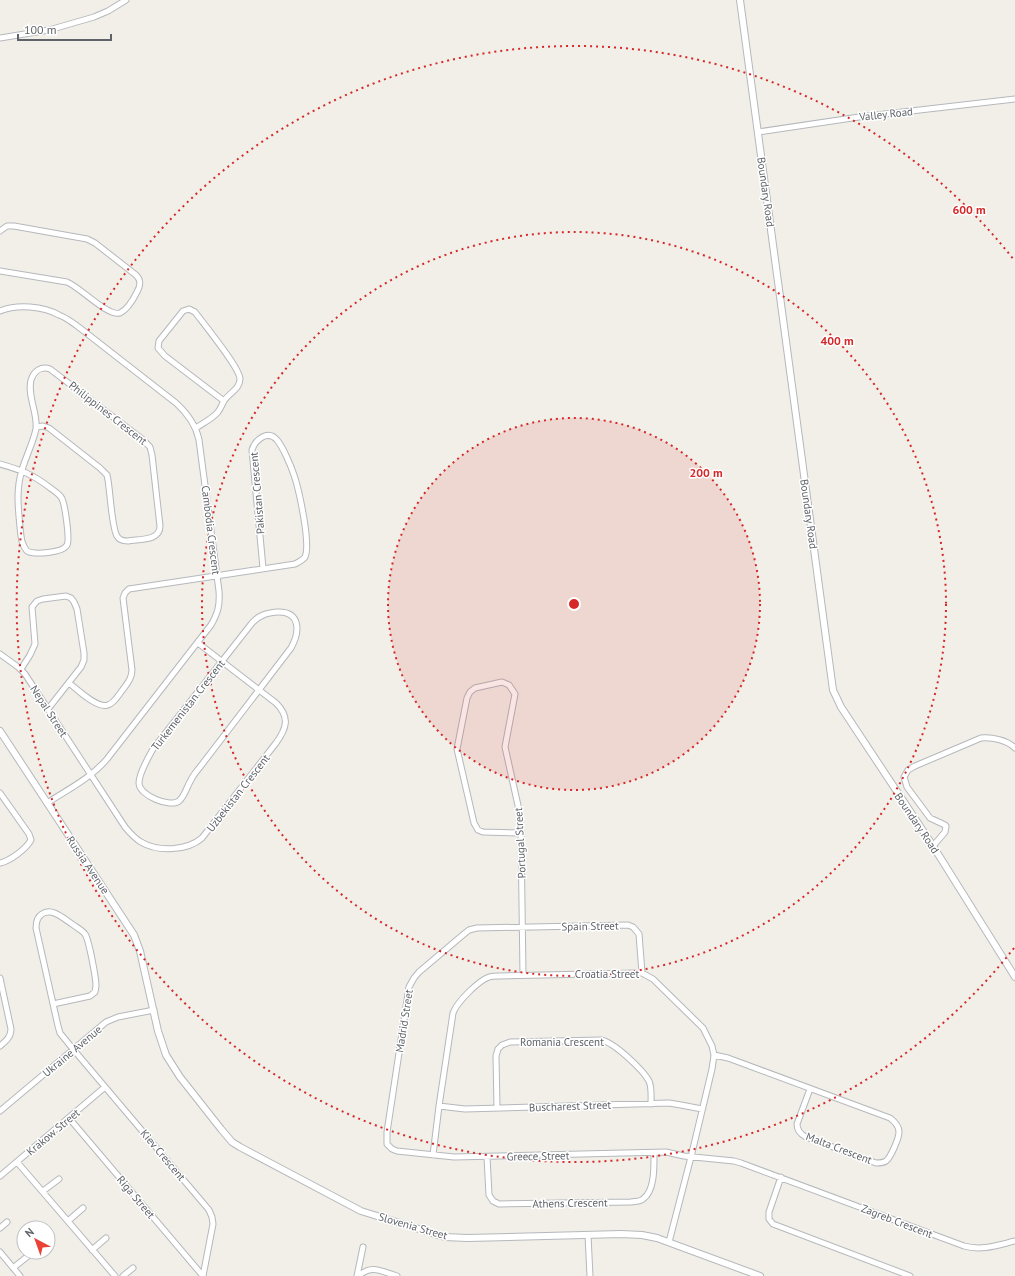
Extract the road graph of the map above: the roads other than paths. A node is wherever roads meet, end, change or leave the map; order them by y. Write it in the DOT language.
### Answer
graph roads {
  1 [pos="126,0"];
  2 [pos="740,0"];
  3 [pos="0,38"];
  4 [pos="1015,99"];
  5 [pos="758,132"];
  6 [pos="0,231"];
  7 [pos="0,271"];
  8 [pos="0,311"];
  9 [pos="224,401"];
  10 [pos="36,427"];
  11 [pos="196,428"];
  12 [pos="0,464"];
  13 [pos="22,471"];
  14 [pos="263,568"];
  15 [pos="217,575"];
  16 [pos="198,643"];
  17 [pos="0,654"];
  18 [pos="222,661"];
  19 [pos="20,669"];
  20 [pos="69,683"];
  21 [pos="259,690"];
  22 [pos="48,709"];
  23 [pos="0,731"];
  24 [pos="1015,748"];
  25 [pos="91,775"];
  26 [pos="0,793"];
  27 [pos="47,802"];
  28 [pos="521,833"];
  29 [pos="933,846"];
  30 [pos="0,863"];
  31 [pos="523,927"];
  32 [pos="642,973"];
  33 [pos="523,975"];
  34 [pos="1015,977"];
  35 [pos="0,978"];
  36 [pos="53,1004"];
  37 [pos="154,1010"];
  38 [pos="0,1046"];
  39 [pos="73,1049"];
  40 [pos="714,1055"];
  41 [pos="105,1087"];
  42 [pos="810,1089"];
  43 [pos="652,1104"];
  44 [pos="439,1106"];
  45 [pos="1,1108"];
  46 [pos="497,1108"];
  47 [pos="702,1110"];
  48 [pos="69,1118"];
  49 [pos="387,1144"];
  50 [pos="654,1153"];
  51 [pos="433,1155"];
  52 [pos="487,1157"];
  53 [pos="691,1157"];
  54 [pos="17,1162"];
  55 [pos="0,1176"];
  56 [pos="781,1177"];
  57 [pos="59,1179"];
  58 [pos="42,1191"];
  59 [pos="83,1208"];
  60 [pos="68,1221"];
  61 [pos="7,1222"];
  62 [pos="0,1228"];
  63 [pos="588,1235"];
  64 [pos="106,1238"];
  65 [pos="1015,1241"];
  66 [pos="669,1242"];
  67 [pos="363,1246"];
  68 [pos="92,1250"];
  69 [pos="0,1252"];
  70 [pos="22,1260"];
  71 [pos="13,1268"];
  72 [pos="133,1268"];
  73 [pos="20,1276"];
  74 [pos="115,1276"];
  75 [pos="123,1276"];
  76 [pos="203,1276"];
  77 [pos="358,1276"];
  78 [pos="397,1276"];
  79 [pos="590,1276"];
  80 [pos="760,1276"];
  81 [pos="910,1276"];
  1 -- 3 [label="street"];
  2 -- 5 [label="street, Boundary Road"];
  4 -- 5 [label="street, Valley Road"];
  5 -- 29 [label="street, Boundary Road"];
  6 -- 7 [label="street"];
  8 -- 11 [label="street, Cambodia Crescent"];
  9 -- 9 [label="street"];
  9 -- 11 [label="street"];
  10 -- 10 [label="street, Philippines Crescent"];
  10 -- 13 [label="street, Philippines Crescent"];
  11 -- 15 [label="street, Cambodia Crescent"];
  12 -- 13 [label="street"];
  13 -- 13 [label="street, Philippines Crescent"];
  14 -- 14 [label="street, Pakistan Crescent"];
  14 -- 15 [label="street, Pakistan Crescent"];
  15 -- 16 [label="street, Cambodia Crescent"];
  15 -- 20 [label="street, Pakistan Crescent"];
  16 -- 18 [label="street, Uzbekistan Crescent"];
  16 -- 25 [label="street, Cambodia Crescent"];
  17 -- 19 [label="street, Nepal Street"];
  18 -- 21 [label="street, Uzbekistan Crescent"];
  18 -- 21 [label="street, Turkemenistan Crescent"];
  18 -- 21 [label="street, Turkemenistan Crescent"];
  19 -- 20 [label="street"];
  19 -- 22 [label="street, Nepal Street"];
  20 -- 22 [label="street"];
  21 -- 25 [label="street, Uzbekistan Crescent"];
  22 -- 25 [label="street, Nepal Street"];
  23 -- 27 [label="street, Russia Avenue"];
  24 -- 29 [label="street"];
  25 -- 27 [label="street, Cambodia Crescent"];
  26 -- 30 [label="street"];
  27 -- 37 [label="street, Russia Avenue"];
  28 -- 28 [label="street, Portugal Street"];
  28 -- 31 [label="street, Portugal Street"];
  29 -- 34 [label="street, Boundary Road"];
  31 -- 32 [label="street, Spain Street"];
  31 -- 33 [label="street, Portugal Street"];
  31 -- 49 [label="street, Madrid Street"];
  32 -- 33 [label="street, Croatia Street"];
  32 -- 40 [label="street, Croatia Street"];
  33 -- 44 [label="street, Croatia Street"];
  35 -- 38 [label="street"];
  36 -- 36 [label="street, Kiev Crescent"];
  36 -- 39 [label="street, Kiev Crescent"];
  37 -- 39 [label="street, Ukraine Avenue"];
  37 -- 63 [label="street, Slovenia Street"];
  39 -- 41 [label="street, Kiev Crescent"];
  39 -- 45 [label="street, Ukraine Avenue"];
  40 -- 42 [label="street, Malta Crescent"];
  40 -- 47 [label="street, Croatia Street"];
  41 -- 48 [label="street, Krakow Street"];
  41 -- 76 [label="street, Kiev Crescent"];
  42 -- 42 [label="street, Malta Crescent"];
  43 -- 46 [label="street, Buscharest Street"];
  43 -- 46 [label="street, Romania Crescent"];
  43 -- 47 [label="street, Buscharest Street"];
  44 -- 46 [label="street, Buscharest Street"];
  44 -- 51 [label="street, Croatia Street"];
  47 -- 53 [label="street, Croatia Street"];
  48 -- 54 [label="street, Krakow Street"];
  48 -- 76 [label="street, Riga Street"];
  49 -- 51 [label="street, Greece Street"];
  50 -- 52 [label="street, Greece Street"];
  50 -- 52 [label="street, Athens Crescent"];
  50 -- 53 [label="street, Greece Street"];
  51 -- 52 [label="street, Greece Street"];
  53 -- 56 [label="street, Zagreb Crescent"];
  53 -- 66 [label="street, Croatia Street"];
  54 -- 55 [label="street, Krakow Street"];
  54 -- 58 [label="street"];
  56 -- 65 [label="street, Zagreb Crescent"];
  56 -- 81 [label="street"];
  57 -- 58 [label="street"];
  58 -- 60 [label="street"];
  59 -- 60 [label="street"];
  60 -- 68 [label="street"];
  61 -- 62 [label="street"];
  63 -- 66 [label="street, Slovenia Street"];
  63 -- 79 [label="street"];
  64 -- 68 [label="street"];
  66 -- 80 [label="street, Slovenia Street"];
  67 -- 77 [label="street"];
  68 -- 74 [label="street"];
  69 -- 71 [label="street"];
  70 -- 71 [label="street"];
  71 -- 73 [label="street"];
  72 -- 75 [label="street"];
  77 -- 78 [label="street"];
}
